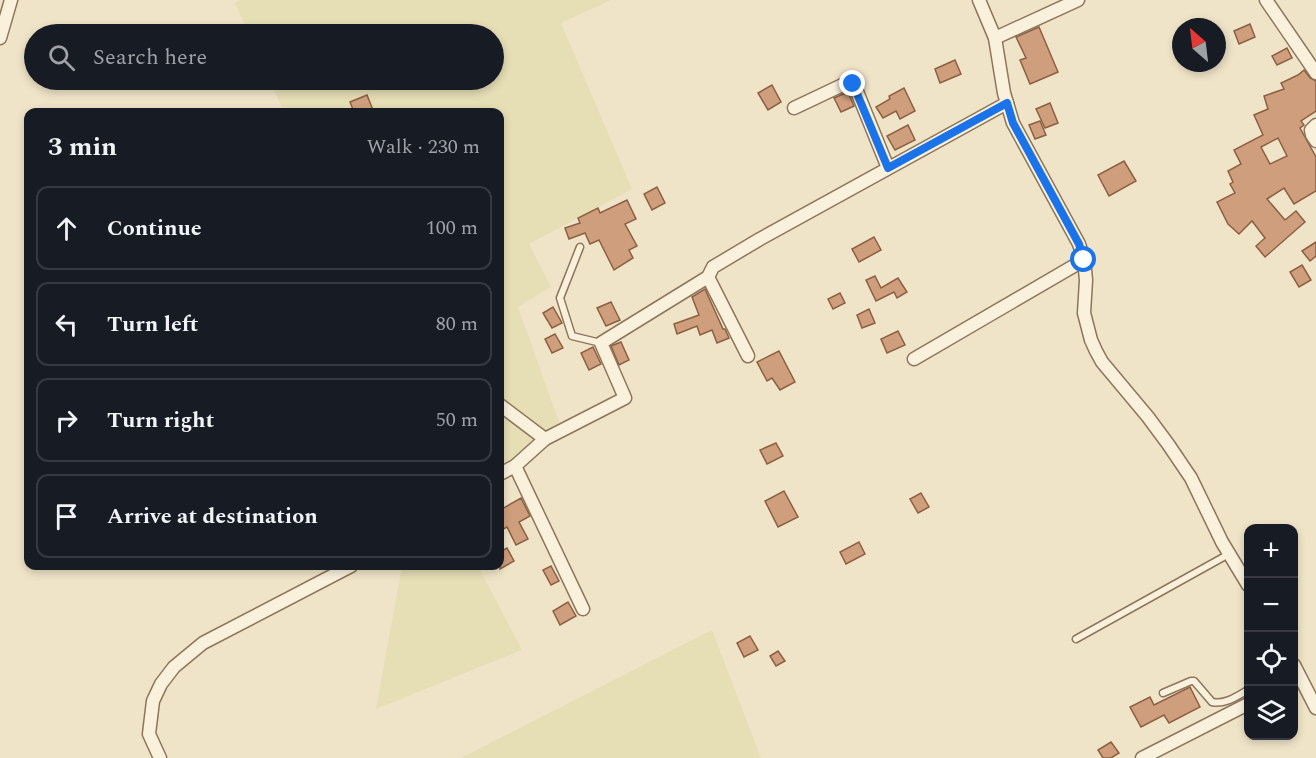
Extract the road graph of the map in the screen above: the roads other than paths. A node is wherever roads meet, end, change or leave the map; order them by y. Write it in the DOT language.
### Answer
graph roads {
  1 [pos="11,0"];
  2 [pos="979,0"];
  3 [pos="1078,0"];
  4 [pos="1266,0"];
  5 [pos="0,38"];
  6 [pos="995,38"];
  7 [pos="1316,73"];
  8 [pos="1007,103"];
  9 [pos="794,108"];
  10 [pos="1316,125"];
  11 [pos="1316,141"];
  12 [pos="888,168"];
  13 [pos="580,247"];
  14 [pos="1084,260"];
  15 [pos="708,277"];
  16 [pos="601,343"];
  17 [pos="748,356"];
  18 [pos="914,359"];
  19 [pos="504,408"];
  20 [pos="545,439"];
  21 [pos="515,466"];
  22 [pos="504,472"];
  23 [pos="1229,554"];
  24 [pos="343,570"];
  25 [pos="1244,578"];
  26 [pos="583,609"];
  27 [pos="1076,639"];
  28 [pos="1298,681"];
  29 [pos="1244,692"];
  30 [pos="1163,693"];
  31 [pos="1244,706"];
  32 [pos="1316,708"];
  33 [pos="160,758"];
  34 [pos="1142,758"];
  1 -- 5 [label="street"];
  2 -- 6 [label="street"];
  3 -- 6 [label="street"];
  4 -- 7 [label="street"];
  6 -- 8 [label="street"];
  8 -- 12 [label="street"];
  8 -- 14 [label="street"];
  9 -- 12 [label="street"];
  10 -- 11 [label="street"];
  12 -- 15 [label="street"];
  13 -- 16 [label="lane"];
  14 -- 18 [label="street"];
  14 -- 23 [label="street"];
  15 -- 16 [label="street"];
  15 -- 17 [label="street"];
  16 -- 20 [label="street"];
  19 -- 20 [label="street"];
  20 -- 21 [label="street"];
  21 -- 22 [label="street"];
  21 -- 26 [label="street"];
  23 -- 25 [label="street"];
  23 -- 27 [label="lane"];
  24 -- 33 [label="street"];
  28 -- 32 [label="street"];
  29 -- 30 [label="lane"];
  31 -- 34 [label="street"];
}
